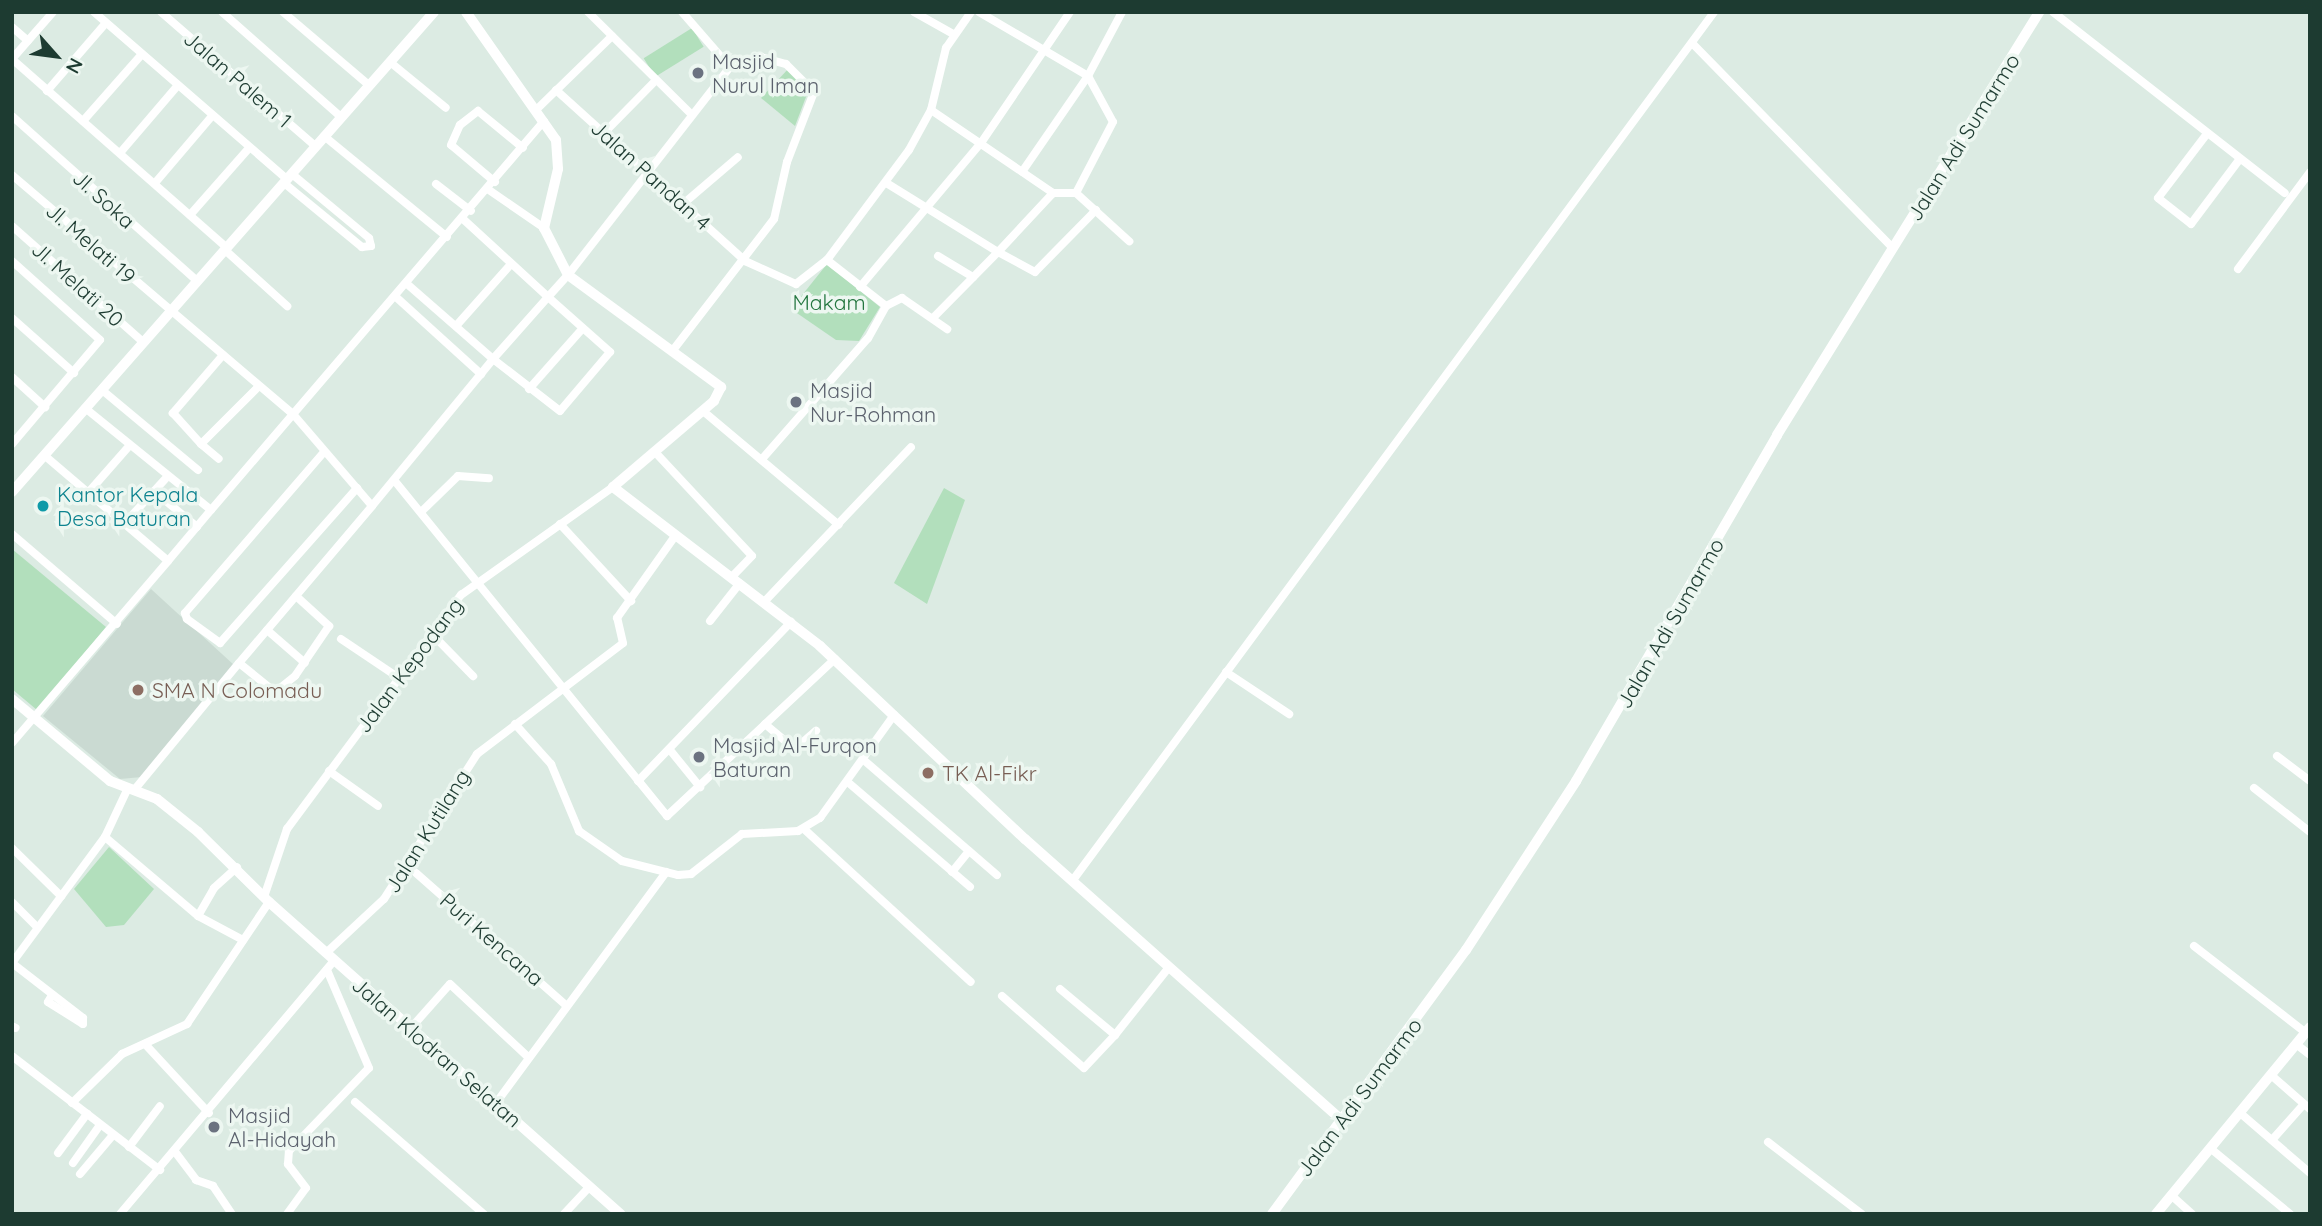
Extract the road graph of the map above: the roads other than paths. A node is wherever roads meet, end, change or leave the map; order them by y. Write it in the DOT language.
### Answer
graph roads {
  1 [pos="53,12"];
  2 [pos="94,12"];
  3 [pos="161,12"];
  4 [pos="222,12"];
  5 [pos="283,12"];
  6 [pos="434,12"];
  7 [pos="466,12"];
  8 [pos="587,12"];
  9 [pos="682,12"];
  10 [pos="914,12"];
  11 [pos="971,12"];
  12 [pos="979,12"];
  13 [pos="1070,12"];
  14 [pos="1122,12"];
  15 [pos="1714,12"];
  16 [pos="2039,12"];
  17 [pos="2053,12"];
  18 [pos="106,23"];
  19 [pos="12,27"];
  20 [pos="953,34"];
  21 [pos="612,36"];
  22 [pos="28,41"];
  23 [pos="1692,43"];
  24 [pos="1046,47"];
  25 [pos="142,54"];
  26 [pos="12,59"];
  27 [pos="390,62"];
  28 [pos="730,67"];
  29 [pos="1088,76"];
  30 [pos="656,79"];
  31 [pos="178,85"];
  32 [pos="370,86"];
  33 [pos="556,90"];
  34 [pos="47,91"];
  35 [pos="446,108"];
  36 [pos="536,110"];
  37 [pos="931,110"];
  38 [pos="691,114"];
  39 [pos="12,116"];
  40 [pos="212,116"];
  41 [pos="341,117"];
  42 [pos="83,121"];
  43 [pos="544,121"];
  44 [pos="604,133"];
  45 [pos="2206,135"];
  46 [pos="324,136"];
  47 [pos="981,143"];
  48 [pos="316,146"];
  49 [pos="249,148"];
  50 [pos="523,148"];
  51 [pos="120,153"];
  52 [pos="738,157"];
  53 [pos="2239,160"];
  54 [pos="646,171"];
  55 [pos="1022,172"];
  56 [pos="2310,172"];
  57 [pos="12,175"];
  58 [pos="288,178"];
  59 [pos="155,183"];
  60 [pos="436,184"];
  61 [pos="888,184"];
  62 [pos="492,186"];
  63 [pos="1053,193"];
  64 [pos="1076,193"];
  65 [pos="2285,193"];
  66 [pos="683,204"];
  67 [pos="926,210"];
  68 [pos="1096,210"];
  69 [pos="471,211"];
  70 [pos="190,215"];
  71 [pos="343,217"];
  72 [pos="463,219"];
  73 [pos="12,226"];
  74 [pos="335,227"];
  75 [pos="544,228"];
  76 [pos="447,237"];
  77 [pos="1129,241"];
  78 [pos="1893,248"];
  79 [pos="226,249"];
  80 [pos="998,252"];
  81 [pos="938,256"];
  82 [pos="827,260"];
  83 [pos="12,261"];
  84 [pos="745,261"];
  85 [pos="512,264"];
  86 [pos="2238,269"];
  87 [pos="568,275"];
  88 [pos="973,277"];
  89 [pos="197,281"];
  90 [pos="407,284"];
  91 [pos="860,287"];
  92 [pos="396,297"];
  93 [pos="548,297"];
  94 [pos="287,306"];
  95 [pos="886,306"];
  96 [pos="170,312"];
  97 [pos="12,318"];
  98 [pos="933,318"];
  99 [pos="456,326"];
  100 [pos="583,328"];
  101 [pos="947,328"];
  102 [pos="143,342"];
  103 [pos="673,350"];
  104 [pos="223,355"];
  105 [pos="493,359"];
  106 [pos="74,373"];
  107 [pos="481,374"];
  108 [pos="12,377"];
  109 [pos="258,387"];
  110 [pos="529,389"];
  111 [pos="102,390"];
  112 [pos="45,407"];
  113 [pos="85,408"];
  114 [pos="703,411"];
  115 [pos="293,414"];
  116 [pos="14,439"];
  117 [pos="201,444"];
  118 [pos="130,445"];
  119 [pos="911,447"];
  120 [pos="324,452"];
  121 [pos="654,452"];
  122 [pos="44,455"];
  123 [pos="764,457"];
  124 [pos="219,459"];
  125 [pos="198,470"];
  126 [pos="168,476"];
  127 [pos="489,478"];
  128 [pos="394,480"];
  129 [pos="613,487"];
  130 [pos="357,488"];
  131 [pos="154,491"];
  132 [pos="12,492"];
  133 [pos="87,494"];
  134 [pos="372,506"];
  135 [pos="419,508"];
  136 [pos="211,510"];
  137 [pos="124,524"];
  138 [pos="560,524"];
  139 [pos="839,525"];
  140 [pos="197,527"];
  141 [pos="12,534"];
  142 [pos="675,536"];
  143 [pos="168,561"];
  144 [pos="476,579"];
  145 [pos="736,580"];
  146 [pos="296,596"];
  147 [pos="631,601"];
  148 [pos="765,601"];
  149 [pos="710,621"];
  150 [pos="791,622"];
  151 [pos="117,624"];
  152 [pos="267,630"];
  153 [pos="432,634"];
  154 [pos="341,639"];
  155 [pos="835,659"];
  156 [pos="239,663"];
  157 [pos="305,663"];
  158 [pos="1226,672"];
  159 [pos="473,676"];
  160 [pos="399,678"];
  161 [pos="564,687"];
  162 [pos="12,699"];
  163 [pos="1289,714"];
  164 [pos="894,715"];
  165 [pos="36,719"];
  166 [pos="515,724"];
  167 [pos="765,724"];
  168 [pos="816,731"];
  169 [pos="12,743"];
  170 [pos="670,750"];
  171 [pos="2277,756"];
  172 [pos="866,762"];
  173 [pos="329,771"];
  174 [pos="638,781"];
  175 [pos="2310,781"];
  176 [pos="850,784"];
  177 [pos="700,787"];
  178 [pos="2254,788"];
  179 [pos="131,789"];
  180 [pos="378,806"];
  181 [pos="804,829"];
  182 [pos="2310,832"];
  183 [pos="105,837"];
  184 [pos="12,849"];
  185 [pos="969,851"];
  186 [pos="237,867"];
  187 [pos="952,872"];
  188 [pos="416,873"];
  189 [pos="666,873"];
  190 [pos="997,874"];
  191 [pos="1073,880"];
  192 [pos="970,887"];
  193 [pos="260,891"];
  194 [pos="61,896"];
  195 [pos="12,902"];
  196 [pos="198,916"];
  197 [pos="37,927"];
  198 [pos="241,939"];
  199 [pos="2194,946"];
  200 [pos="14,957"];
  201 [pos="329,961"];
  202 [pos="1169,967"];
  203 [pos="971,982"];
  204 [pos="1060,989"];
  205 [pos="52,995"];
  206 [pos="1002,996"];
  207 [pos="567,1006"];
  208 [pos="410,1029"];
  209 [pos="2308,1029"];
  210 [pos="1115,1035"];
  211 [pos="145,1044"];
  212 [pos="2296,1044"];
  213 [pos="2310,1055"];
  214 [pos="12,1056"];
  215 [pos="529,1058"];
  216 [pos="2271,1075"];
  217 [pos="355,1102"];
  218 [pos="72,1103"];
  219 [pos="496,1103"];
  220 [pos="160,1106"];
  221 [pos="2307,1106"];
  222 [pos="2239,1112"];
  223 [pos="209,1113"];
  224 [pos="87,1114"];
  225 [pos="1343,1122"];
  226 [pos="100,1125"];
  227 [pos="113,1135"];
  228 [pos="2272,1140"];
  229 [pos="1768,1142"];
  230 [pos="129,1147"];
  231 [pos="2210,1148"];
  232 [pos="58,1153"];
  233 [pos="176,1153"];
  234 [pos="74,1163"];
  235 [pos="2308,1168"];
  236 [pos="160,1170"];
  237 [pos="80,1174"];
  238 [pos="589,1186"];
  239 [pos="2171,1195"];
  240 [pos="120,1214"];
  241 [pos="232,1214"];
  242 [pos="287,1214"];
  243 [pos="484,1214"];
  244 [pos="564,1214"];
  245 [pos="620,1214"];
  246 [pos="1272,1214"];
  247 [pos="1862,1214"];
  248 [pos="2156,1214"];
  249 [pos="2192,1214"];
  250 [pos="2290,1214"];
  1 -- 22 [label="street"];
  2 -- 18 [label="street"];
  3 -- 48 [label="street, Jalan Palem 1"];
  4 -- 41 [label="street"];
  5 -- 32 [label="street"];
  6 -- 27 [label="street"];
  7 -- 36 [label="street"];
  8 -- 21 [label="street"];
  9 -- 28 [label="street"];
  10 -- 20 [label="street"];
  11 -- 20 [label="street"];
  12 -- 24 [label="street"];
  13 -- 24 [label="street"];
  14 -- 29 [label="street"];
  15 -- 23 [label="street"];
  16 -- 78 [label="main road, Jalan Adi Sumarmo"];
  17 -- 45 [label="street"];
  18 -- 25 [label="street"];
  18 -- 34 [label="street"];
  19 -- 22 [label="street"];
  20 -- 37 [label="street"];
  21 -- 30 [label="street"];
  21 -- 33 [label="street"];
  22 -- 26 [label="street"];
  23 -- 78 [label="street"];
  23 -- 158 [label="street"];
  24 -- 29 [label="street"];
  24 -- 47 [label="street"];
  25 -- 31 [label="street"];
  25 -- 42 [label="street"];
  26 -- 34 [label="street"];
  27 -- 32 [label="street"];
  27 -- 35 [label="street"];
  28 -- 38 [label="street"];
  28 -- 84 [label="street"];
  29 -- 55 [label="street"];
  29 -- 64 [label="street"];
  30 -- 38 [label="street"];
  30 -- 44 [label="street"];
  31 -- 40 [label="street"];
  31 -- 51 [label="street"];
  32 -- 41 [label="street"];
  33 -- 36 [label="street"];
  33 -- 44 [label="street, Jalan Pandan 4"];
  34 -- 42 [label="street"];
  36 -- 43 [label="street"];
  37 -- 47 [label="street"];
  37 -- 61 [label="street"];
  38 -- 54 [label="street"];
  39 -- 89 [label="street, Jl. Soka"];
  40 -- 49 [label="street"];
  40 -- 59 [label="street"];
  41 -- 46 [label="street"];
  42 -- 51 [label="street"];
  43 -- 50 [label="street"];
  43 -- 75 [label="street"];
  44 -- 54 [label="street, Jalan Pandan 4"];
  45 -- 53 [label="street"];
  45 -- 53 [label="street"];
  46 -- 48 [label="street"];
  46 -- 76 [label="street"];
  47 -- 55 [label="street"];
  47 -- 67 [label="street"];
  48 -- 58 [label="street"];
  49 -- 58 [label="street"];
  49 -- 70 [label="street"];
  50 -- 62 [label="street"];
  50 -- 62 [label="street"];
  51 -- 59 [label="street"];
  52 -- 66 [label="street"];
  53 -- 65 [label="street"];
  54 -- 66 [label="street, Jalan Pandan 4"];
  54 -- 87 [label="street"];
  55 -- 63 [label="street"];
  56 -- 86 [label="street"];
  57 -- 96 [label="street, Jl. Melati 19"];
  58 -- 71 [label="street"];
  58 -- 74 [label="street"];
  58 -- 79 [label="street"];
  59 -- 70 [label="street"];
  60 -- 69 [label="street"];
  61 -- 67 [label="street"];
  61 -- 82 [label="street"];
  62 -- 69 [label="street"];
  62 -- 75 [label="street"];
  63 -- 64 [label="street"];
  63 -- 80 [label="street"];
  64 -- 68 [label="street"];
  66 -- 84 [label="street, Jalan Pandan 4"];
  67 -- 80 [label="street"];
  67 -- 91 [label="street"];
  68 -- 77 [label="street"];
  68 -- 80 [label="street"];
  69 -- 72 [label="street"];
  70 -- 79 [label="street"];
  71 -- 74 [label="street"];
  71 -- 74 [label="street"];
  72 -- 76 [label="street"];
  72 -- 85 [label="street"];
  73 -- 102 [label="street, Jl. Melati 20"];
  75 -- 87 [label="street"];
  76 -- 90 [label="street"];
  78 -- 225 [label="main road, Jalan Adi Sumarmo"];
  79 -- 89 [label="street"];
  79 -- 94 [label="street"];
  80 -- 88 [label="street"];
  81 -- 88 [label="street"];
  82 -- 84 [label="street, Jalan Pandan 4"];
  82 -- 91 [label="street"];
  83 -- 106 [label="street"];
  84 -- 103 [label="street"];
  85 -- 93 [label="street"];
  85 -- 99 [label="street"];
  87 -- 93 [label="street"];
  87 -- 103 [label="street"];
  88 -- 98 [label="street"];
  89 -- 96 [label="street"];
  90 -- 92 [label="street"];
  90 -- 99 [label="street"];
  91 -- 95 [label="street"];
  92 -- 107 [label="street"];
  92 -- 115 [label="street"];
  93 -- 100 [label="street"];
  93 -- 105 [label="street"];
  95 -- 98 [label="street"];
  95 -- 123 [label="street"];
  96 -- 102 [label="street"];
  96 -- 104 [label="street, Jl. Melati 19"];
  97 -- 106 [label="street"];
  98 -- 101 [label="street"];
  99 -- 105 [label="street"];
  100 -- 110 [label="street"];
  100 -- 110 [label="street"];
  102 -- 111 [label="street"];
  103 -- 114 [label="street"];
  104 -- 109 [label="street, Jl. Melati 19"];
  104 -- 117 [label="street"];
  105 -- 107 [label="street"];
  105 -- 110 [label="street"];
  106 -- 112 [label="street"];
  107 -- 128 [label="street"];
  108 -- 112 [label="street"];
  109 -- 115 [label="street, Jl. Melati 19"];
  109 -- 117 [label="street"];
  111 -- 113 [label="street"];
  111 -- 125 [label="street"];
  112 -- 116 [label="street"];
  113 -- 118 [label="street"];
  113 -- 122 [label="street"];
  114 -- 121 [label="street"];
  114 -- 123 [label="street"];
  115 -- 120 [label="street, Jl. Melati 19"];
  115 -- 136 [label="street"];
  117 -- 124 [label="street"];
  118 -- 126 [label="street"];
  118 -- 133 [label="street"];
  119 -- 139 [label="street"];
  120 -- 130 [label="street, Jl. Melati 19"];
  120 -- 130 [label="street"];
  121 -- 129 [label="street"];
  121 -- 145 [label="street"];
  122 -- 132 [label="street"];
  122 -- 133 [label="street"];
  123 -- 139 [label="street"];
  126 -- 131 [label="street"];
  126 -- 136 [label="street"];
  127 -- 135 [label="street"];
  128 -- 134 [label="street"];
  128 -- 135 [label="street"];
  129 -- 138 [label="street, Jalan Kepodang"];
  129 -- 142 [label="street"];
  130 -- 134 [label="street, Jl. Melati 19"];
  131 -- 137 [label="street"];
  131 -- 140 [label="street"];
  133 -- 137 [label="street"];
  134 -- 146 [label="street"];
  135 -- 144 [label="street"];
  136 -- 140 [label="street"];
  137 -- 143 [label="street"];
  138 -- 144 [label="street, Jalan Kepodang"];
  138 -- 147 [label="street"];
  139 -- 148 [label="street"];
  140 -- 143 [label="street"];
  141 -- 151 [label="street"];
  142 -- 145 [label="street"];
  142 -- 147 [label="street"];
  143 -- 151 [label="street"];
  144 -- 153 [label="street, Jalan Kepodang"];
  144 -- 161 [label="street"];
  145 -- 148 [label="street"];
  145 -- 149 [label="street"];
  146 -- 152 [label="street"];
  146 -- 157 [label="street"];
  147 -- 161 [label="street, Jalan Kutilang"];
  148 -- 150 [label="street"];
  150 -- 155 [label="street"];
  150 -- 170 [label="street"];
  151 -- 165 [label="street"];
  152 -- 156 [label="street"];
  152 -- 157 [label="street"];
  153 -- 159 [label="street"];
  153 -- 160 [label="street, Jalan Kepodang"];
  154 -- 160 [label="street"];
  155 -- 164 [label="street"];
  155 -- 167 [label="street"];
  156 -- 157 [label="street"];
  156 -- 179 [label="street"];
  158 -- 163 [label="street"];
  158 -- 191 [label="street"];
  160 -- 173 [label="street, Jalan Kepodang"];
  161 -- 166 [label="street, Jalan Kutilang"];
  161 -- 174 [label="street"];
  162 -- 165 [label="main road, Jalan Klodran Selatan"];
  164 -- 172 [label="street"];
  164 -- 191 [label="street"];
  165 -- 169 [label="street"];
  165 -- 179 [label="main road, Jalan Klodran Selatan"];
  166 -- 189 [label="street"];
  166 -- 201 [label="street, Jalan Kutilang"];
  167 -- 168 [label="street"];
  167 -- 177 [label="street"];
  170 -- 174 [label="street"];
  170 -- 177 [label="street"];
  171 -- 175 [label="street"];
  172 -- 176 [label="street"];
  172 -- 185 [label="street"];
  173 -- 180 [label="street"];
  173 -- 193 [label="street, Jalan Kepodang"];
  174 -- 177 [label="street"];
  176 -- 181 [label="street"];
  176 -- 187 [label="street"];
  178 -- 182 [label="street"];
  179 -- 183 [label="street"];
  179 -- 186 [label="main road, Jalan Klodran Selatan"];
  181 -- 189 [label="street"];
  181 -- 203 [label="street"];
  183 -- 194 [label="street"];
  183 -- 196 [label="street"];
  184 -- 194 [label="street"];
  185 -- 187 [label="street"];
  185 -- 190 [label="street"];
  186 -- 193 [label="main road, Jalan Klodran Selatan"];
  186 -- 196 [label="street"];
  187 -- 192 [label="street"];
  188 -- 207 [label="street, Puri Kencana"];
  189 -- 207 [label="street"];
  191 -- 202 [label="street"];
  193 -- 198 [label="street, Jalan Kepodang"];
  193 -- 201 [label="main road, Jalan Klodran Selatan"];
  194 -- 197 [label="street"];
  195 -- 197 [label="street"];
  196 -- 198 [label="street"];
  197 -- 200 [label="street"];
  198 -- 211 [label="street, Jalan Kepodang"];
  199 -- 209 [label="street"];
  200 -- 205 [label="street"];
  201 -- 208 [label="main road, Jalan Klodran Selatan"];
  201 -- 223 [label="street, Jalan Kutilang"];
  201 -- 242 [label="street"];
  202 -- 210 [label="street"];
  202 -- 225 [label="street"];
  204 -- 210 [label="street"];
  205 -- 205 [label="street"];
  206 -- 210 [label="street"];
  207 -- 215 [label="street"];
  208 -- 215 [label="street"];
  208 -- 219 [label="main road, Jalan Klodran Selatan"];
  209 -- 212 [label="street"];
  211 -- 218 [label="street, Jalan Kepodang"];
  211 -- 223 [label="street"];
  212 -- 213 [label="street"];
  212 -- 216 [label="street"];
  214 -- 218 [label="street"];
  215 -- 219 [label="street"];
  216 -- 221 [label="street"];
  216 -- 222 [label="street"];
  217 -- 243 [label="street"];
  218 -- 224 [label="street"];
  219 -- 238 [label="main road, Jalan Klodran Selatan"];
  220 -- 230 [label="street"];
  221 -- 228 [label="street"];
  222 -- 228 [label="street"];
  222 -- 231 [label="street"];
  223 -- 233 [label="street, Jalan Kutilang"];
  224 -- 226 [label="street"];
  224 -- 232 [label="street"];
  225 -- 246 [label="main road, Jalan Adi Sumarmo"];
  226 -- 227 [label="street"];
  226 -- 234 [label="street"];
  227 -- 230 [label="street"];
  227 -- 237 [label="street"];
  228 -- 235 [label="street"];
  229 -- 247 [label="street"];
  230 -- 236 [label="street"];
  231 -- 239 [label="street"];
  231 -- 250 [label="street"];
  233 -- 236 [label="street, Jalan Kutilang"];
  233 -- 241 [label="street"];
  236 -- 240 [label="street, Jalan Kutilang"];
  238 -- 244 [label="street"];
  238 -- 245 [label="main road, Jalan Klodran Selatan"];
  239 -- 248 [label="street"];
  239 -- 249 [label="street"];
}
